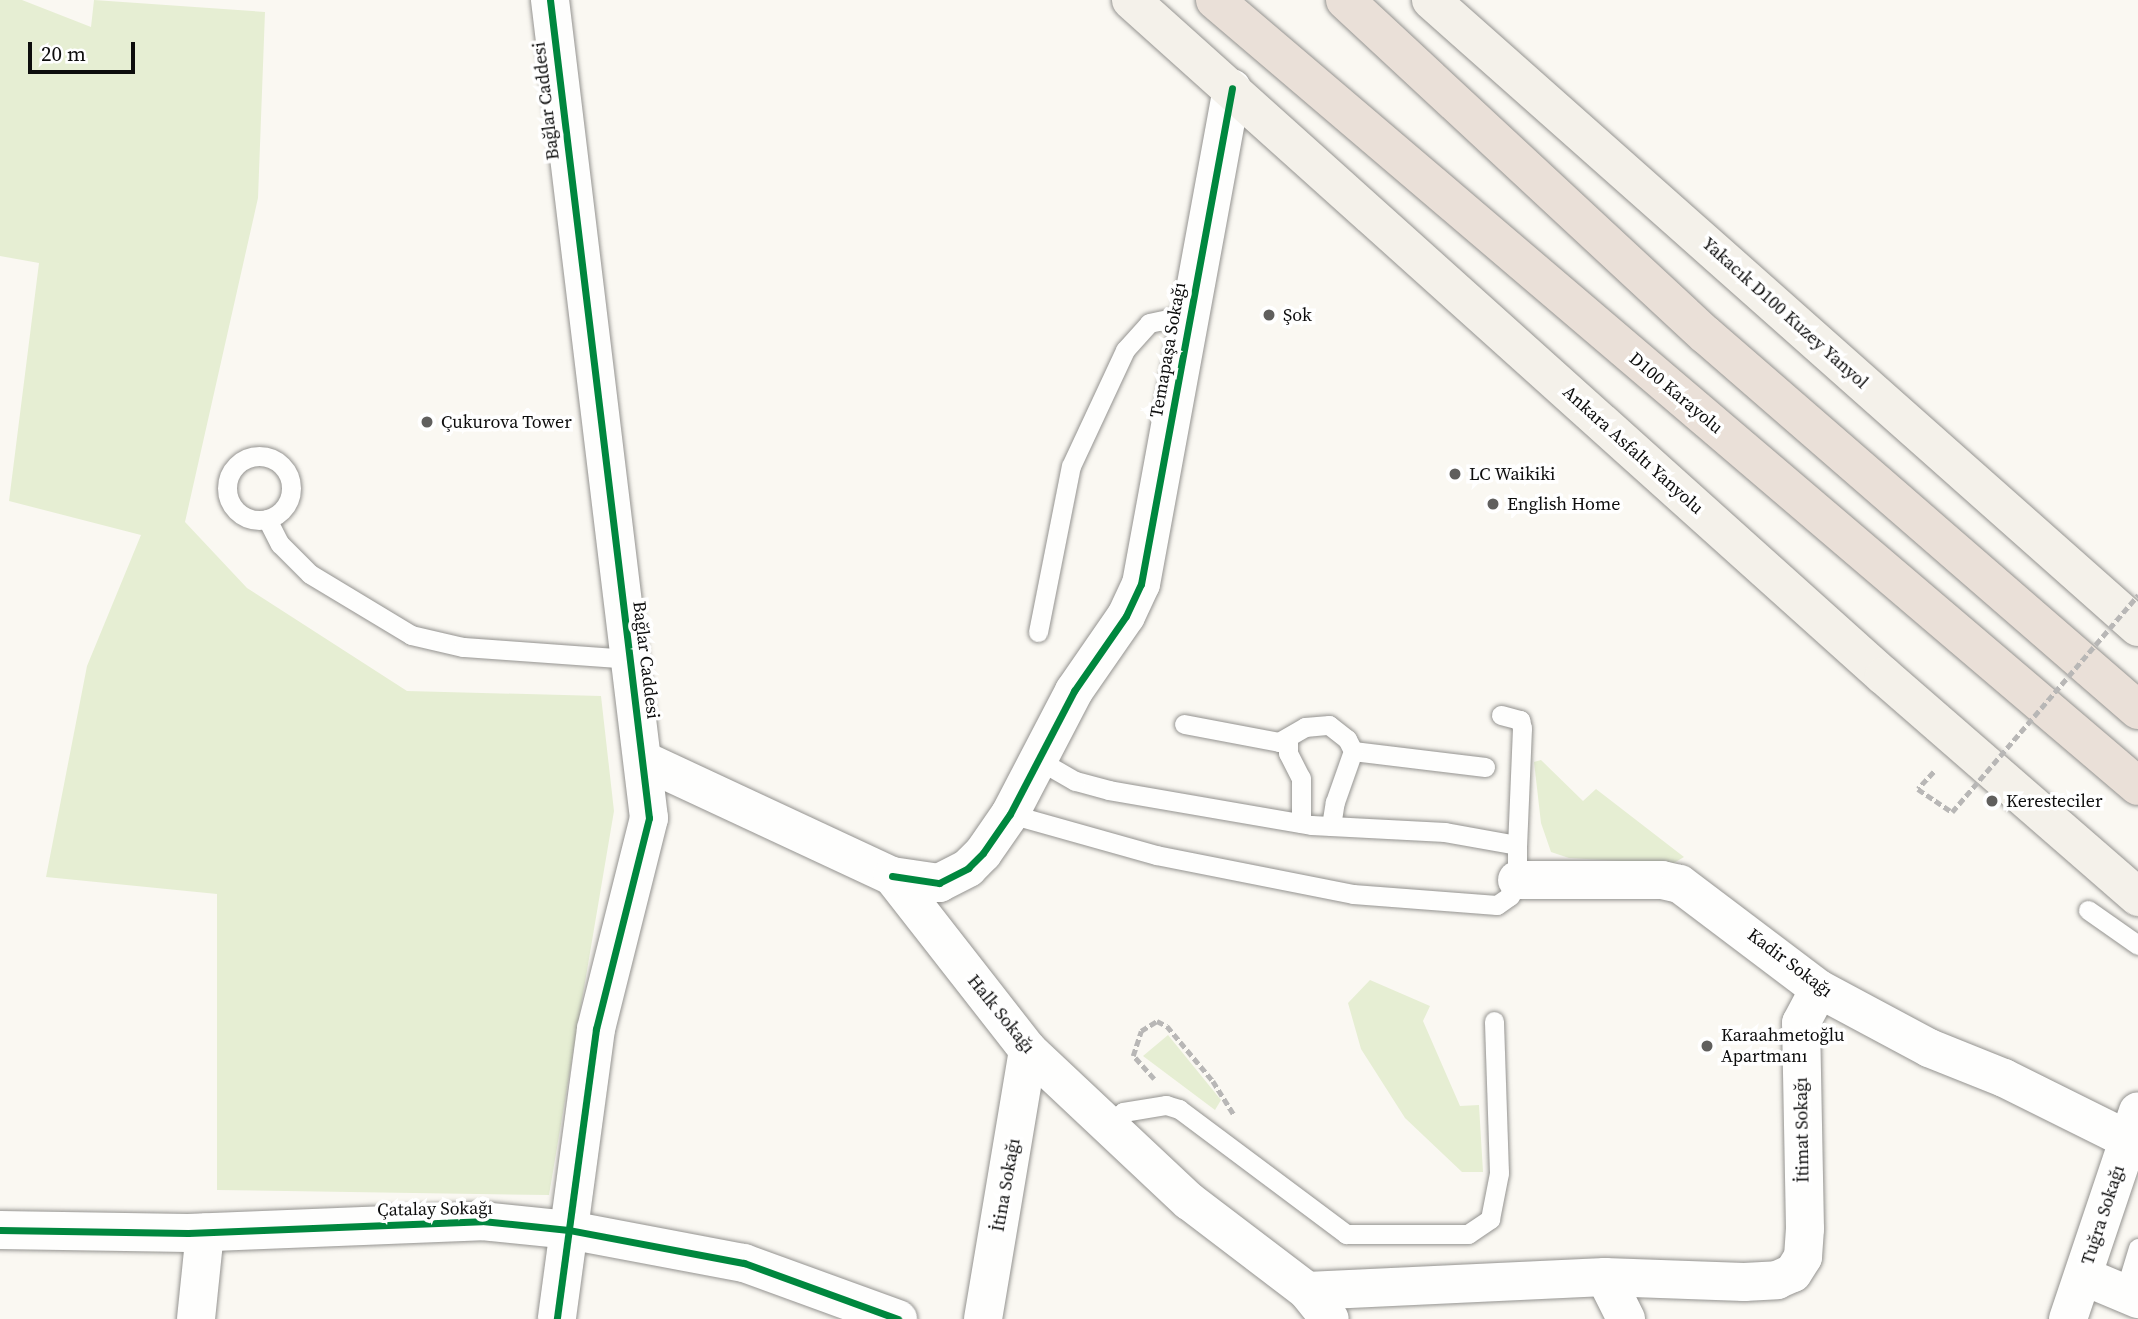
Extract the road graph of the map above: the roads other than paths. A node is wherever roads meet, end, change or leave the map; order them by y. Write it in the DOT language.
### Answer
graph roads {
  1 [pos="550,0"];
  2 [pos="1132,0"];
  3 [pos="1215,0"];
  4 [pos="1345,0"];
  5 [pos="1431,0"];
  6 [pos="1232,88"];
  7 [pos="1191,314"];
  8 [pos="267,519"];
  9 [pos="2138,626"];
  10 [pos="1038,632"];
  11 [pos="630,659"];
  12 [pos="2138,710"];
  13 [pos="1501,715"];
  14 [pos="1184,724"];
  15 [pos="1288,740"];
  16 [pos="1353,751"];
  17 [pos="643,760"];
  18 [pos="1041,761"];
  19 [pos="1485,767"];
  20 [pos="2138,786"];
  21 [pos="1010,814"];
  22 [pos="1301,823"];
  23 [pos="1331,826"];
  24 [pos="1517,863"];
  25 [pos="892,876"];
  26 [pos="2138,897"];
  27 [pos="2088,910"];
  28 [pos="2138,945"];
  29 [pos="1819,989"];
  30 [pos="1494,1021"];
  31 [pos="1028,1051"];
  32 [pos="2133,1125"];
  33 [pos="1106,1127"];
  34 [pos="0,1230"];
  35 [pos="569,1230"];
  36 [pos="205,1232"];
  37 [pos="2138,1248"];
  38 [pos="2083,1276"];
  39 [pos="1605,1278"];
  40 [pos="2131,1296"];
  41 [pos="1319,1305"];
  42 [pos="851,1312"];
  43 [pos="196,1319"];
  44 [pos="557,1319"];
  45 [pos="898,1319"];
  46 [pos="983,1319"];
  47 [pos="1626,1319"];
  48 [pos="2068,1319"];
  1 -- 11 [label="street, Bağlar Caddesi"];
  2 -- 6 [label="main road, Ankara Asfaltı Yanyolu"];
  3 -- 20 [label="highway, D100 Karayolu"];
  4 -- 12 [label="highway"];
  5 -- 9 [label="main road, Yakacık D100 Kuzey Yanyol"];
  6 -- 7 [label="street, Temapaşa Sokağı"];
  6 -- 26 [label="main road, Ankara Asfaltı Yanyolu"];
  7 -- 10 [label="lane"];
  7 -- 18 [label="street, Temapaşa Sokağı"];
  8 -- 11 [label="lane"];
  11 -- 17 [label="street, Bağlar Caddesi"];
  13 -- 24 [label="lane"];
  14 -- 15 [label="lane"];
  15 -- 16 [label="lane"];
  15 -- 22 [label="lane"];
  16 -- 19 [label="lane"];
  16 -- 23 [label="lane"];
  17 -- 25 [label="street, Halk Sokağı"];
  17 -- 35 [label="street, Bağlar Caddesi"];
  18 -- 21 [label="street, Temapaşa Sokağı"];
  18 -- 22 [label="lane"];
  21 -- 24 [label="lane"];
  21 -- 25 [label="street, Temapaşa Sokağı"];
  22 -- 23 [label="lane"];
  23 -- 24 [label="lane"];
  24 -- 29 [label="street, Kadir Sokağı"];
  25 -- 31 [label="street, Halk Sokağı"];
  27 -- 28 [label="lane"];
  29 -- 32 [label="street, Kadir Sokağı"];
  29 -- 39 [label="street, İtimat Sokağı"];
  30 -- 33 [label="lane"];
  31 -- 33 [label="street, Halk Sokağı"];
  31 -- 46 [label="street, İtina Sokağı"];
  32 -- 38 [label="street, Tuğra Sokağı"];
  33 -- 41 [label="street, Halk Sokağı"];
  34 -- 36 [label="street, Çatalay Sokağı"];
  35 -- 36 [label="street, Çatalay Sokağı"];
  35 -- 42 [label="street, Çatalay Sokağı"];
  35 -- 44 [label="street, Bağlar Caddesi"];
  36 -- 43 [label="street"];
  37 -- 40 [label="lane"];
  38 -- 40 [label="street"];
  38 -- 48 [label="street, Tuğra Sokağı"];
  39 -- 41 [label="street"];
  39 -- 47 [label="street"];
  42 -- 45 [label="street, Çatalay Sokağı"];
}
